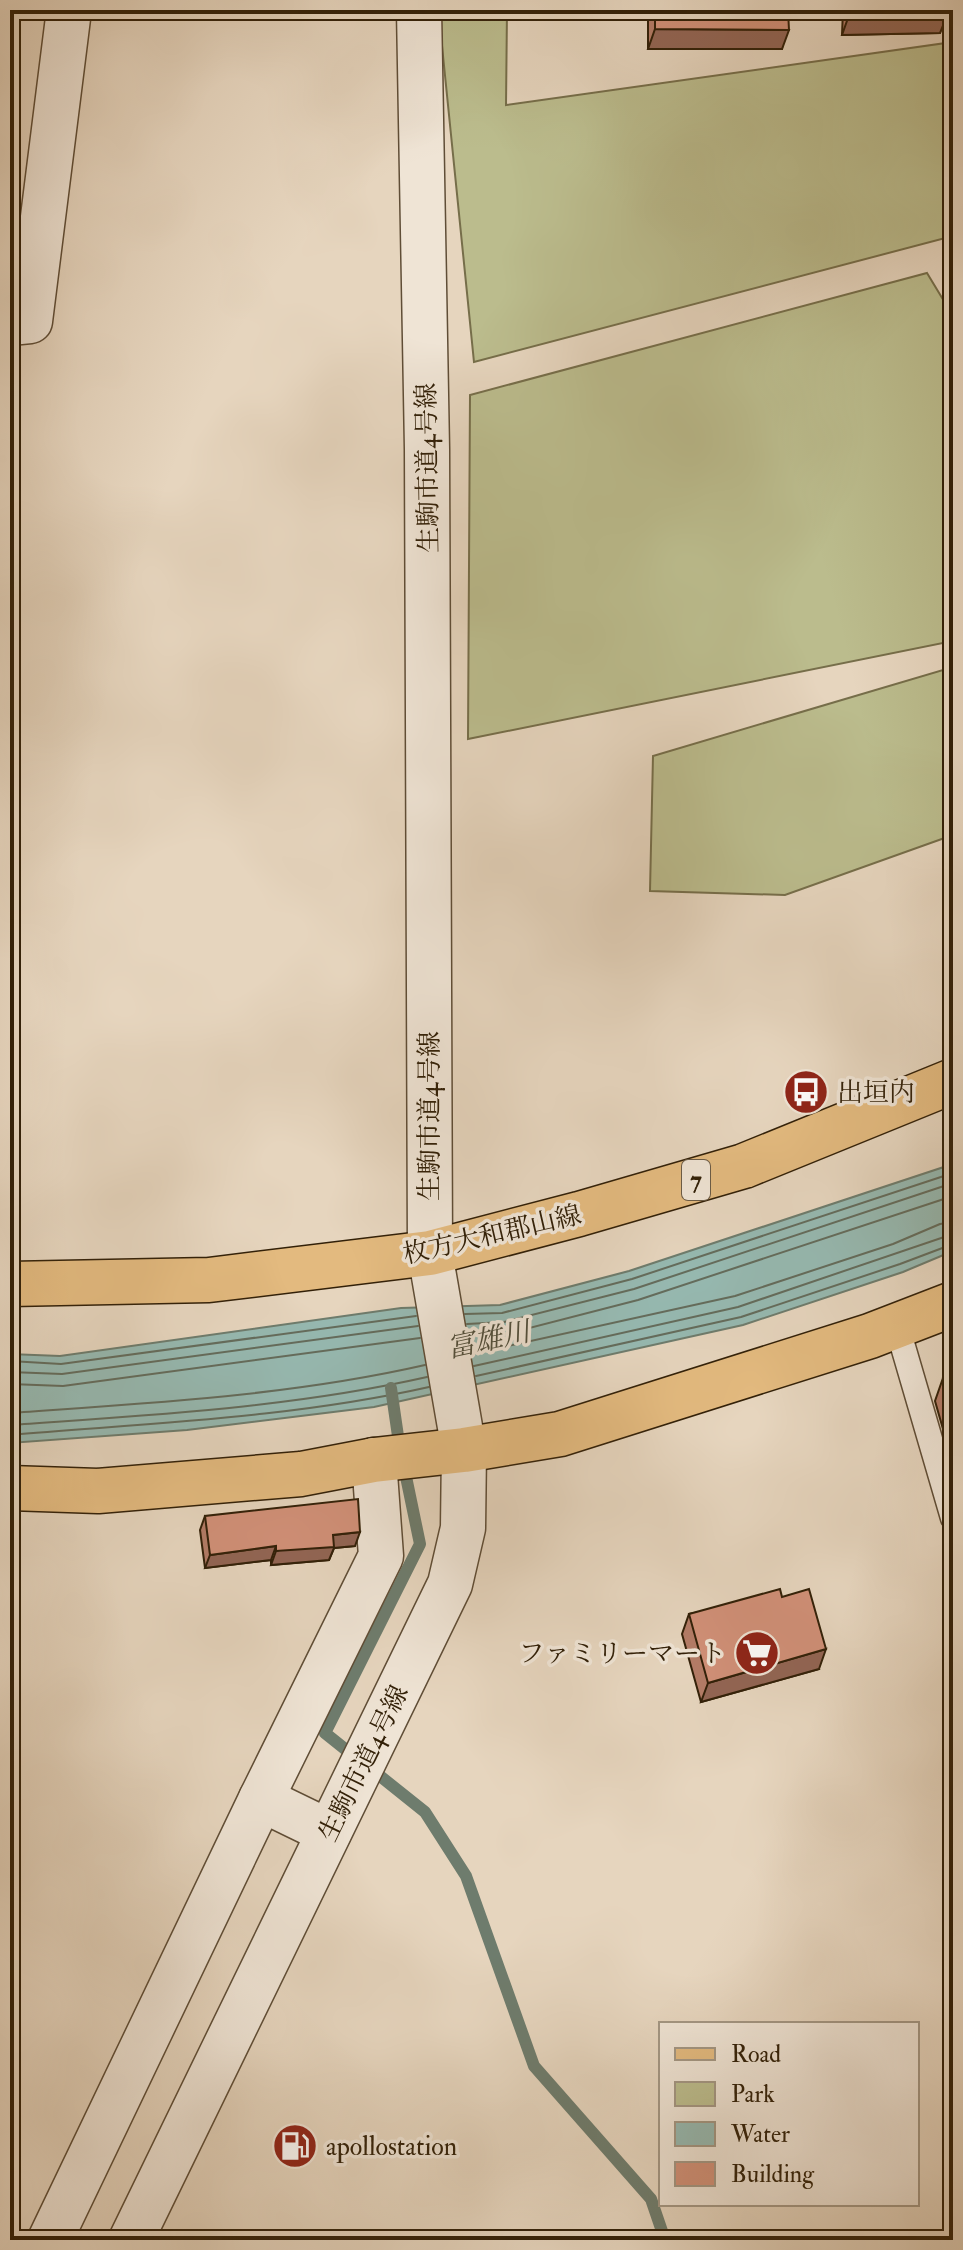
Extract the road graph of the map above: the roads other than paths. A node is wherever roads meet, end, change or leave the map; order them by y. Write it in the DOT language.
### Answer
graph roads {
  1 [pos="69,10"];
  2 [pos="419,10"];
  3 [pos="10,323"];
  4 [pos="953,1081"];
  5 [pos="430,1253"];
  6 [pos="10,1284"];
  7 [pos="953,1304"];
  8 [pos="897,1326"];
  9 [pos="464,1450"];
  10 [pos="374,1460"];
  11 [pos="10,1488"];
  12 [pos="953,1518"];
  13 [pos="261,1799"];
  14 [pos="329,1832"];
  15 [pos="50,2240"];
  16 [pos="131,2240"];
  1 -- 3 [label="street"];
  2 -- 5 [label="street, 生駒市道4号線"];
  4 -- 5 [label="main road, 枚方大和郡山線 / 7"];
  5 -- 6 [label="main road, 枚方大和郡山線 / 7"];
  5 -- 9 [label="street, 生駒市道4号線"];
  7 -- 8 [label="main road"];
  8 -- 9 [label="main road"];
  8 -- 12 [label="lane"];
  9 -- 10 [label="main road"];
  9 -- 14 [label="street, 生駒市道4号線"];
  10 -- 11 [label="main road"];
  10 -- 13 [label="street"];
  13 -- 14 [label="street"];
  13 -- 15 [label="street"];
  14 -- 16 [label="street, 生駒市道4号線"];
}
